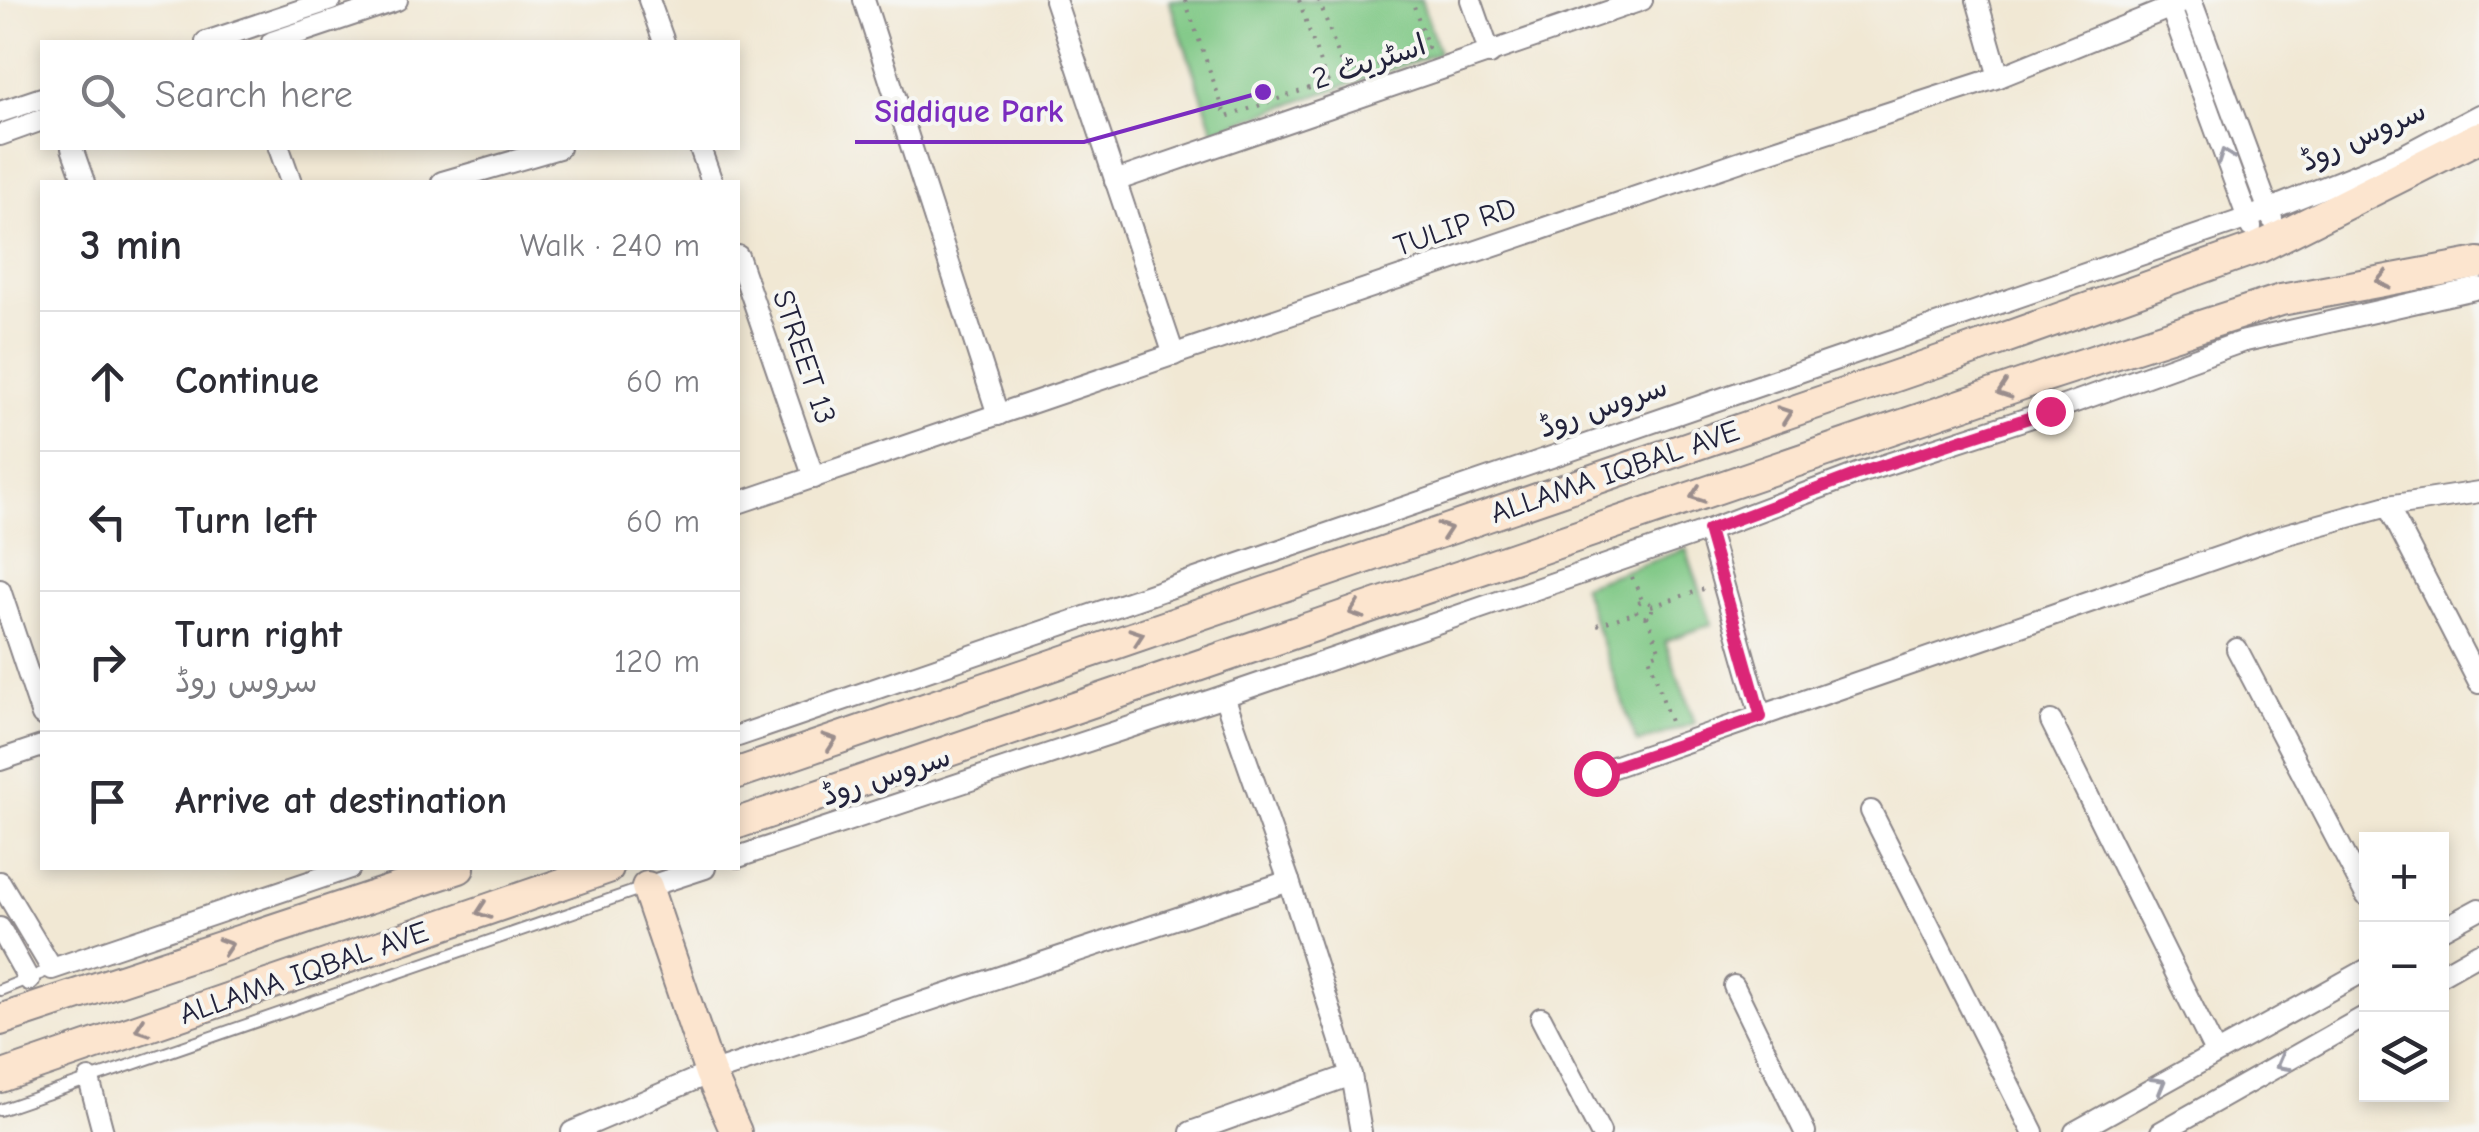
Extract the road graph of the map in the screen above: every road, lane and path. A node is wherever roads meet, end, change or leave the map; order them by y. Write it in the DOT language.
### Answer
graph roads {
  1 [pos="331,0"];
  2 [pos="397,0"];
  3 [pos="649,0"];
  4 [pos="864,0"];
  5 [pos="1055,0"];
  6 [pos="1187,0"];
  7 [pos="1298,0"];
  8 [pos="1319,0"];
  9 [pos="1412,0"];
  10 [pos="1470,0"];
  11 [pos="1642,0"];
  12 [pos="1977,0"];
  13 [pos="2180,2"];
  14 [pos="276,9"];
  15 [pos="210,40"];
  16 [pos="278,40"];
  17 [pos="663,40"];
  18 [pos="1490,54"];
  19 [pos="1345,75"];
  20 [pos="1998,77"];
  21 [pos="1326,82"];
  22 [pos="40,99"];
  23 [pos="1344,102"];
  24 [pos="0,112"];
  25 [pos="2479,115"];
  26 [pos="40,121"];
  27 [pos="0,135"];
  28 [pos="2479,137"];
  29 [pos="73,150"];
  30 [pos="280,150"];
  31 [pos="554,150"];
  32 [pos="701,150"];
  33 [pos="485,176"];
  34 [pos="83,180"];
  35 [pos="290,180"];
  36 [pos="456,180"];
  37 [pos="711,180"];
  38 [pos="1114,181"];
  39 [pos="2268,210"];
  40 [pos="2248,218"];
  41 [pos="2270,243"];
  42 [pos="740,262"];
  43 [pos="2479,263"];
  44 [pos="2479,288"];
  45 [pos="1174,354"];
  46 [pos="998,415"];
  47 [pos="814,478"];
  48 [pos="2479,492"];
  49 [pos="740,501"];
  50 [pos="2388,506"];
  51 [pos="1708,530"];
  52 [pos="1626,558"];
  53 [pos="1724,583"];
  54 [pos="0,590"];
  55 [pos="1642,602"];
  56 [pos="1651,606"];
  57 [pos="1637,612"];
  58 [pos="1647,616"];
  59 [pos="1597,625"];
  60 [pos="2237,649"];
  61 [pos="2479,683"];
  62 [pos="1224,696"];
  63 [pos="40,709"];
  64 [pos="1761,717"];
  65 [pos="2051,721"];
  66 [pos="740,735"];
  67 [pos="1678,745"];
  68 [pos="40,747"];
  69 [pos="0,760"];
  70 [pos="740,772"];
  71 [pos="1596,773"];
  72 [pos="1871,811"];
  73 [pos="740,822"];
  74 [pos="740,856"];
  75 [pos="344,870"];
  76 [pos="453,870"];
  77 [pos="602,870"];
  78 [pos="699,870"];
  79 [pos="1289,881"];
  80 [pos="0,882"];
  81 [pos="2359,882"];
  82 [pos="646,887"];
  83 [pos="2479,909"];
  84 [pos="2449,926"];
  85 [pos="0,928"];
  86 [pos="2479,953"];
  87 [pos="52,969"];
  88 [pos="2449,970"];
  89 [pos="2359,974"];
  90 [pos="29,980"];
  91 [pos="1734,986"];
  92 [pos="0,990"];
  93 [pos="1540,1018"];
  94 [pos="0,1020"];
  95 [pos="2359,1020"];
  96 [pos="2215,1052"];
  97 [pos="710,1073"];
  98 [pos="1351,1075"];
  99 [pos="0,1077"];
  100 [pos="89,1079"];
  101 [pos="0,1110"];
  102 [pos="103,1132"];
  103 [pos="572,1132"];
  104 [pos="736,1132"];
  105 [pos="1191,1132"];
  106 [pos="1361,1132"];
  107 [pos="1600,1132"];
  108 [pos="1805,1132"];
  109 [pos="2033,1132"];
  110 [pos="2074,1132"];
  111 [pos="2161,1132"];
  1 -- 14 [label="street"];
  2 -- 16 [label="street"];
  3 -- 17 [label="street"];
  4 -- 46 [label="street"];
  5 -- 38 [label="street"];
  6 -- 21 [label="path"];
  7 -- 21 [label="path"];
  8 -- 19 [label="path"];
  9 -- 19 [label="path"];
  10 -- 18 [label="street"];
  11 -- 18 [label="street, اسٹریٹ 2"];
  12 -- 20 [label="street"];
  13 -- 20 [label="street, TULIP RD"];
  13 -- 39 [label="street"];
  40 -- 13 [label="street, one-way"];
  14 -- 15 [label="street"];
  18 -- 23 [label="street, اسٹریٹ 2"];
  19 -- 21 [label="path"];
  19 -- 23 [label="path"];
  20 -- 45 [label="street, TULIP RD"];
  21 -- 23 [label="path"];
  22 -- 24 [label="street"];
  23 -- 38 [label="street, اسٹریٹ 2"];
  25 -- 39 [label="street, سروس روڈ"];
  26 -- 27 [label="street"];
  28 -- 41 [label="main road, ALLAMA IQBAL AVE"];
  29 -- 34 [label="street"];
  30 -- 35 [label="street"];
  31 -- 33 [label="street"];
  32 -- 37 [label="street"];
  33 -- 36 [label="street"];
  38 -- 45 [label="street"];
  39 -- 40 [label="street, سروس روڈ"];
  39 -- 41 [label="street"];
  40 -- 41 [label="street"];
  40 -- 66 [label="street, سروس روڈ"];
  70 -- 41 [label="main road, ALLAMA IQBAL AVE, one-way"];
  42 -- 47 [label="street, STREET 13"];
  43 -- 73 [label="main road, ALLAMA IQBAL AVE, one-way"];
  44 -- 51 [label="street, سروس روڈ"];
  45 -- 46 [label="street, TULIP RD"];
  46 -- 47 [label="street, TULIP RD"];
  47 -- 49 [label="street, TULIP RD"];
  48 -- 50 [label="street"];
  50 -- 61 [label="street"];
  50 -- 64 [label="street"];
  51 -- 52 [label="street, سروس روڈ"];
  51 -- 53 [label="street"];
  52 -- 55 [label="path"];
  52 -- 62 [label="street, سروس روڈ"];
  53 -- 56 [label="path"];
  53 -- 64 [label="street"];
  54 -- 63 [label="street"];
  55 -- 56 [label="path"];
  55 -- 57 [label="path"];
  56 -- 58 [label="path"];
  57 -- 58 [label="path"];
  57 -- 59 [label="path"];
  58 -- 67 [label="path"];
  60 -- 81 [label="street"];
  62 -- 74 [label="street, سروس روڈ"];
  62 -- 79 [label="street"];
  64 -- 67 [label="street"];
  65 -- 96 [label="street"];
  67 -- 71 [label="street"];
  68 -- 69 [label="street"];
  72 -- 109 [label="street"];
  75 -- 87 [label="street"];
  94 -- 76 [label="main road, ALLAMA IQBAL AVE, one-way"];
  77 -- 99 [label="main road, ALLAMA IQBAL AVE, one-way"];
  78 -- 82 [label="street"];
  79 -- 97 [label="street"];
  79 -- 98 [label="street"];
  80 -- 87 [label="street"];
  82 -- 97 [label="main road"];
  82 -- 100 [label="lane"];
  83 -- 84 [label="street"];
  85 -- 90 [label="street"];
  86 -- 88 [label="street"];
  87 -- 90 [label="lane"];
  89 -- 96 [label="street"];
  90 -- 92 [label="lane"];
  91 -- 108 [label="street"];
  93 -- 107 [label="street"];
  95 -- 111 [label="street, one-way"];
  110 -- 96 [label="street, one-way"];
  97 -- 103 [label="street"];
  97 -- 104 [label="main road"];
  98 -- 105 [label="street"];
  98 -- 106 [label="street"];
  100 -- 101 [label="lane"];
  100 -- 102 [label="street"];
}
